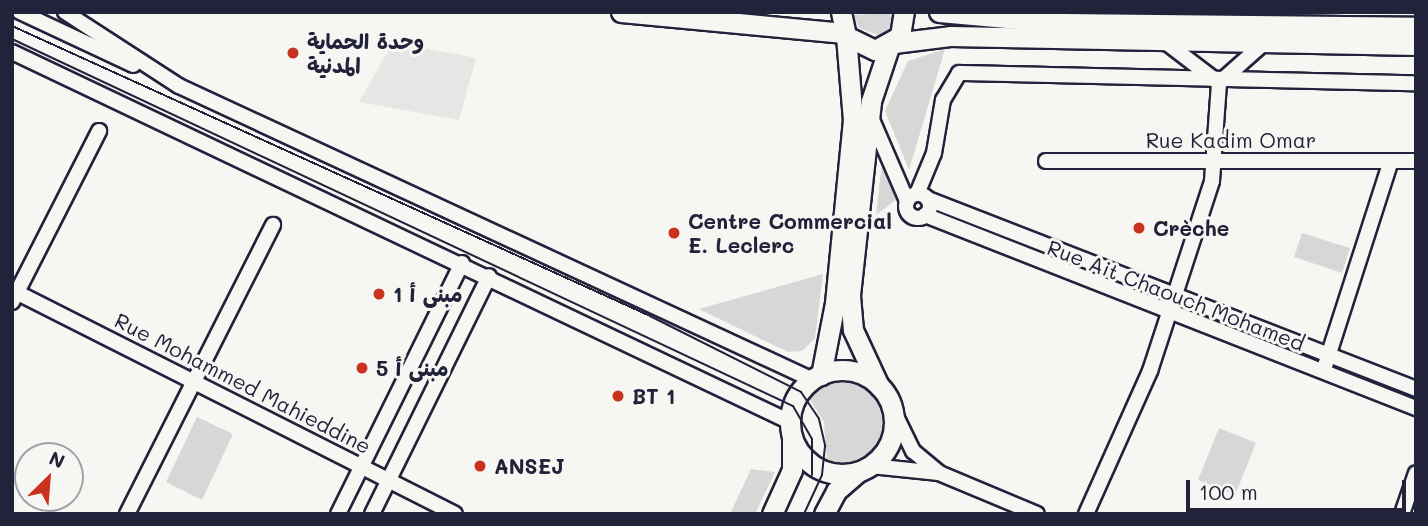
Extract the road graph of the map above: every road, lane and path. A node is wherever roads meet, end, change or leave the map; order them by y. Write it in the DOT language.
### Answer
graph roads {
  1 [pos="20,12"];
  2 [pos="65,12"];
  3 [pos="621,12"];
  4 [pos="841,12"];
  5 [pos="904,12"];
  6 [pos="939,12"];
  7 [pos="803,19"];
  8 [pos="1416,27"];
  9 [pos="845,35"];
  10 [pos="1168,44"];
  11 [pos="1263,44"];
  12 [pos="891,45"];
  13 [pos="1416,45"];
  14 [pos="12,52"];
  15 [pos="1219,83"];
  16 [pos="1416,83"];
  17 [pos="179,86"];
  18 [pos="869,114"];
  19 [pos="99,131"];
  20 [pos="1046,161"];
  21 [pos="1217,161"];
  22 [pos="1391,161"];
  23 [pos="1416,161"];
  24 [pos="917,198"];
  25 [pos="925,215"];
  26 [pos="273,225"];
  27 [pos="462,263"];
  28 [pos="489,276"];
  29 [pos="14,295"];
  30 [pos="1174,299"];
  31 [pos="1170,314"];
  32 [pos="1328,358"];
  33 [pos="1322,374"];
  34 [pos="817,377"];
  35 [pos="195,382"];
  36 [pos="879,386"];
  37 [pos="1416,390"];
  38 [pos="1416,408"];
  39 [pos="893,410"];
  40 [pos="791,428"];
  41 [pos="361,466"];
  42 [pos="865,469"];
  43 [pos="939,472"];
  44 [pos="1416,473"];
  45 [pos="389,481"];
  46 [pos="127,514"];
  47 [pos="338,514"];
  48 [pos="372,514"];
  49 [pos="454,514"];
  50 [pos="772,514"];
  51 [pos="824,514"];
  52 [pos="1037,514"];
  53 [pos="1086,514"];
  54 [pos="1402,514"];
  1 -- 17 [label="street"];
  2 -- 17 [label="street"];
  3 -- 7 [label="main road"];
  4 -- 9 [label="main road"];
  5 -- 12 [label="main road"];
  6 -- 8 [label="main road"];
  7 -- 9 [label="main road"];
  9 -- 12 [label="main road"];
  9 -- 34 [label="main road"];
  10 -- 11 [label="main road"];
  10 -- 12 [label="main road"];
  10 -- 15 [label="street"];
  11 -- 13 [label="main road"];
  11 -- 15 [label="street"];
  12 -- 18 [label="main road"];
  14 -- 27 [label="street"];
  15 -- 16 [label="street"];
  15 -- 21 [label="street"];
  15 -- 24 [label="street"];
  17 -- 34 [label="street"];
  18 -- 24 [label="street"];
  18 -- 36 [label="main road"];
  19 -- 29 [label="street"];
  20 -- 21 [label="street, Rue Kadim Omar"];
  21 -- 22 [label="street, Rue Kadim Omar"];
  21 -- 30 [label="street"];
  22 -- 23 [label="street, Rue Kadim Omar"];
  22 -- 32 [label="street"];
  24 -- 25 [label="street"];
  24 -- 25 [label="street, Rue Ait Chaouch Mohamed"];
  24 -- 30 [label="street"];
  25 -- 31 [label="street, Rue Ait Chaouch Mohamed"];
  26 -- 35 [label="street"];
  27 -- 28 [label="street"];
  27 -- 41 [label="street"];
  28 -- 40 [label="street"];
  28 -- 45 [label="street"];
  29 -- 35 [label="street, Rue Mohammed Mahieddine"];
  30 -- 31 [label="street"];
  30 -- 32 [label="street"];
  31 -- 33 [label="street, Rue Ait Chaouch Mohamed"];
  31 -- 53 [label="street"];
  32 -- 33 [label="street"];
  32 -- 37 [label="street"];
  33 -- 38 [label="street, Rue Ait Chaouch Mohamed"];
  34 -- 36 [label="main road"];
  34 -- 40 [label="main road"];
  35 -- 41 [label="street, Rue Mohammed Mahieddine"];
  35 -- 46 [label="street"];
  36 -- 39 [label="main road"];
  39 -- 42 [label="main road"];
  39 -- 43 [label="street"];
  40 -- 42 [label="main road"];
  40 -- 50 [label="main road"];
  41 -- 45 [label="street, Rue Mohammed Mahieddine"];
  41 -- 47 [label="street"];
  42 -- 43 [label="street"];
  42 -- 51 [label="main road"];
  43 -- 52 [label="street"];
  44 -- 54 [label="street"];
  45 -- 48 [label="street"];
  45 -- 49 [label="street, Rue Mohammed Mahieddine"];
}
